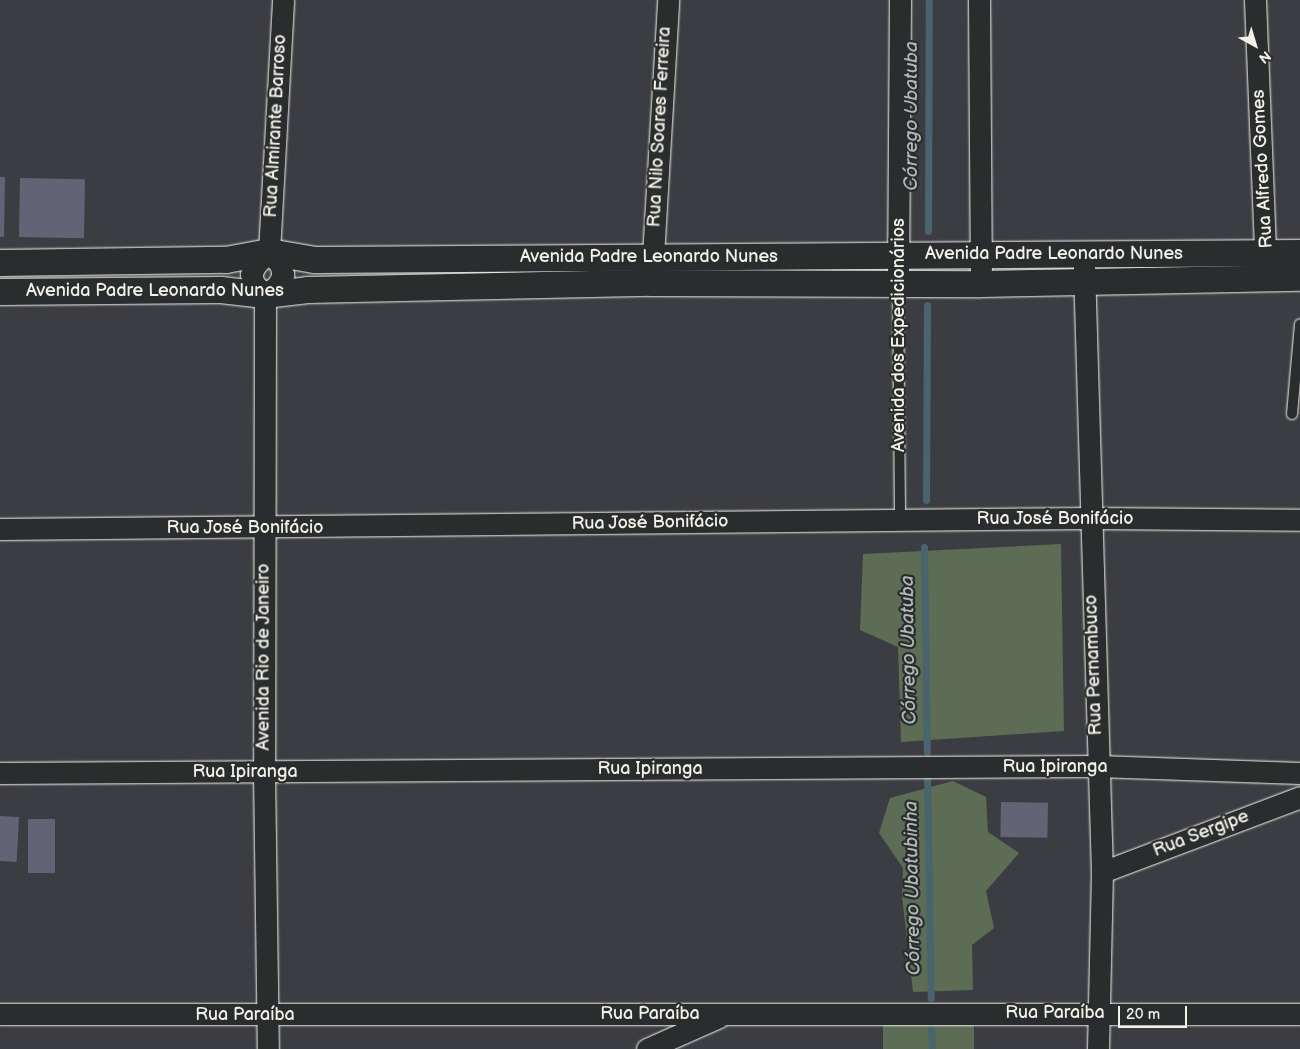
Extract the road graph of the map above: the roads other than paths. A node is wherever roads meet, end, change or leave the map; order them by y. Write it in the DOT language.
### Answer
graph roads {
  1 [pos="282,0"];
  2 [pos="668,0"];
  3 [pos="900,0"];
  4 [pos="980,0"];
  5 [pos="1255,0"];
  6 [pos="269,252"];
  7 [pos="1300,253"];
  8 [pos="1086,254"];
  9 [pos="898,255"];
  10 [pos="981,255"];
  11 [pos="653,257"];
  12 [pos="0,263"];
  13 [pos="1266,265"];
  14 [pos="1300,278"];
  15 [pos="1083,282"];
  16 [pos="652,283"];
  17 [pos="898,284"];
  18 [pos="981,284"];
  19 [pos="0,292"];
  20 [pos="265,295"];
  21 [pos="1300,324"];
  22 [pos="1292,414"];
  23 [pos="1090,518"];
  24 [pos="900,520"];
  25 [pos="1300,520"];
  26 [pos="264,528"];
  27 [pos="0,530"];
  28 [pos="1097,766"];
  29 [pos="264,772"];
  30 [pos="0,773"];
  31 [pos="1300,773"];
  32 [pos="1300,797"];
  33 [pos="1102,872"];
  34 [pos="1097,1012"];
  35 [pos="0,1014"];
  36 [pos="726,1014"];
  37 [pos="1300,1014"];
  38 [pos="268,1015"];
  39 [pos="268,1049"];
  40 [pos="647,1049"];
  41 [pos="1098,1049"];
  1 -- 6 [label="street, Rua Almirante Barroso"];
  2 -- 11 [label="street, Rua Nilo Soares Ferreira"];
  3 -- 9 [label="street, Avenida dos Expedicionários"];
  4 -- 10 [label="street"];
  5 -- 13 [label="street, Rua Alfredo Gomes"];
  6 -- 11 [label="street, Avenida Padre Leonardo Nunes"];
  6 -- 12 [label="street, Avenida Padre Leonardo Nunes"];
  6 -- 20 [label="street"];
  7 -- 13 [label="street, Avenida Padre Leonardo Nunes"];
  8 -- 10 [label="street, Avenida Padre Leonardo Nunes"];
  8 -- 13 [label="street, Avenida Padre Leonardo Nunes"];
  8 -- 15 [label="street, Rua Pernambuco"];
  9 -- 10 [label="street, Avenida Padre Leonardo Nunes"];
  9 -- 11 [label="street, Avenida Padre Leonardo Nunes"];
  9 -- 17 [label="street, Avenida dos Expedicionários"];
  10 -- 18 [label="street"];
  11 -- 16 [label="street, Rua Nilo Soares Ferreira"];
  13 -- 14 [label="street, Avenida Padre Leonardo Nunes"];
  13 -- 15 [label="street, Avenida Padre Leonardo Nunes"];
  15 -- 18 [label="street, Avenida Padre Leonardo Nunes"];
  15 -- 23 [label="street, Rua Pernambuco"];
  16 -- 17 [label="street, Avenida Padre Leonardo Nunes"];
  16 -- 20 [label="street, Avenida Padre Leonardo Nunes"];
  17 -- 18 [label="street, Avenida Padre Leonardo Nunes"];
  17 -- 24 [label="lane, Avenida dos Expedicionários"];
  19 -- 20 [label="street, Avenida Padre Leonardo Nunes"];
  20 -- 26 [label="street, Avenida Rio de Janeiro"];
  21 -- 22 [label="lane"];
  23 -- 24 [label="street, Rua José Bonifácio"];
  23 -- 25 [label="street, Rua José Bonifácio"];
  23 -- 28 [label="street, Rua Pernambuco"];
  24 -- 26 [label="street, Rua José Bonifácio"];
  26 -- 27 [label="street, Rua José Bonifácio"];
  26 -- 29 [label="street, Avenida Rio de Janeiro"];
  28 -- 29 [label="street, Rua Ipiranga"];
  28 -- 31 [label="street, Rua Ipiranga"];
  28 -- 33 [label="street, Rua Pernambuco"];
  29 -- 30 [label="street, Rua Ipiranga"];
  29 -- 38 [label="street, Avenida Rio de Janeiro"];
  32 -- 33 [label="street, Rua Sergipe"];
  33 -- 34 [label="street, Rua Pernambuco"];
  34 -- 36 [label="street, Rua Paraíba"];
  34 -- 37 [label="street, Rua Paraíba"];
  34 -- 41 [label="street, Rua Pernambuco"];
  35 -- 38 [label="street, Rua Paraíba"];
  36 -- 38 [label="street, Rua Paraíba"];
  36 -- 40 [label="street"];
  38 -- 39 [label="street, Avenida Rio de Janeiro"];
}
